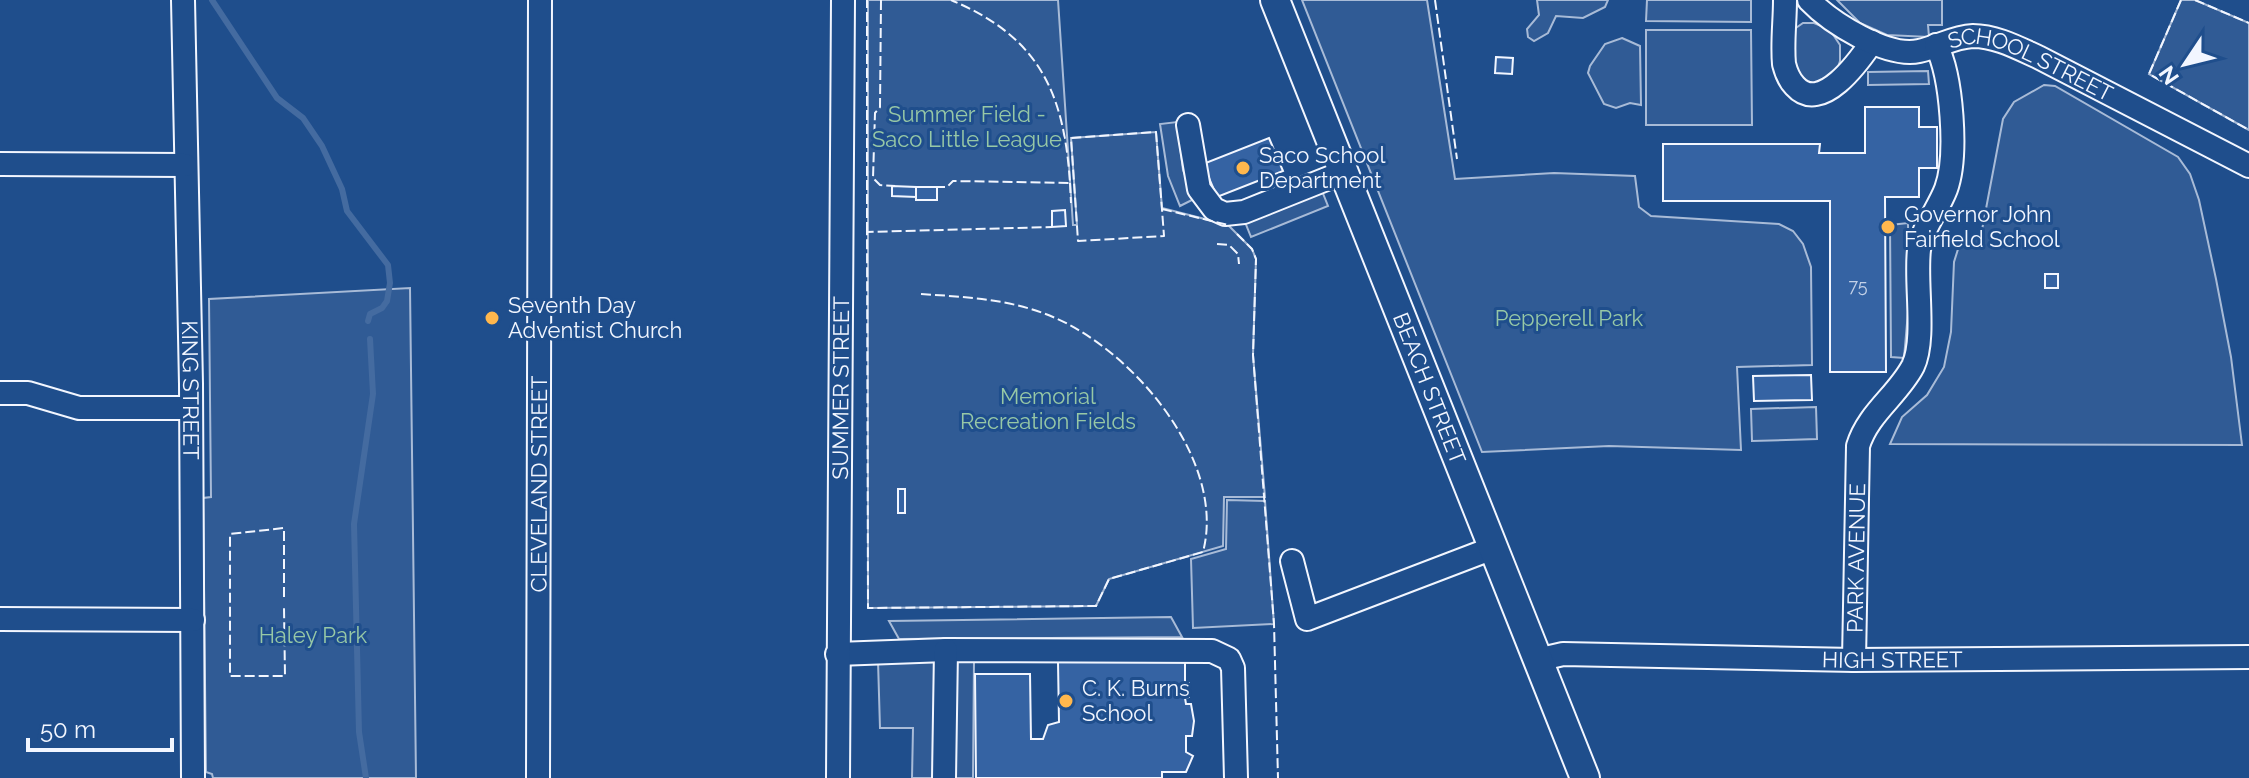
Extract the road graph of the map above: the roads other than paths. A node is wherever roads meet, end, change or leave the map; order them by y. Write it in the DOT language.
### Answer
graph roads {
  1 [pos="183,0"];
  2 [pos="540,0"];
  3 [pos="843,0"];
  4 [pos="1275,0"];
  5 [pos="1785,0"];
  6 [pos="1809,0"];
  7 [pos="1872,42"];
  8 [pos="1936,45"];
  9 [pos="1188,125"];
  10 [pos="0,164"];
  11 [pos="185,165"];
  12 [pos="2249,166"];
  13 [pos="1344,172"];
  14 [pos="0,393"];
  15 [pos="190,408"];
  16 [pos="1493,548"];
  17 [pos="1292,561"];
  18 [pos="0,619"];
  19 [pos="193,620"];
  20 [pos="946,650"];
  21 [pos="837,654"];
  22 [pos="2249,657"];
  23 [pos="1537,660"];
  24 [pos="1854,660"];
  25 [pos="193,778"];
  26 [pos="538,778"];
  27 [pos="838,778"];
  28 [pos="944,778"];
  29 [pos="1236,778"];
  30 [pos="1585,778"];
  1 -- 11 [label="street, KING STREET"];
  2 -- 26 [label="street, CLEVELAND STREET"];
  3 -- 21 [label="street, SUMMER STREET"];
  4 -- 13 [label="main road, BEACH STREET"];
  5 -- 7 [label="street"];
  6 -- 7 [label="street, SCHOOL STREET"];
  7 -- 8 [label="street, SCHOOL STREET"];
  8 -- 12 [label="street, SCHOOL STREET"];
  8 -- 24 [label="street, PARK AVENUE"];
  9 -- 13 [label="street"];
  10 -- 11 [label="street"];
  11 -- 15 [label="street, KING STREET"];
  13 -- 16 [label="main road, BEACH STREET"];
  14 -- 15 [label="street"];
  15 -- 19 [label="street, KING STREET"];
  16 -- 17 [label="street"];
  16 -- 23 [label="main road, BEACH STREET"];
  18 -- 19 [label="street"];
  19 -- 25 [label="street, KING STREET"];
  20 -- 21 [label="street"];
  20 -- 28 [label="street"];
  20 -- 29 [label="street"];
  21 -- 27 [label="street, SUMMER STREET"];
  22 -- 24 [label="street, HIGH STREET"];
  23 -- 24 [label="street, HIGH STREET"];
  23 -- 30 [label="main road, BEACH STREET"];
}
